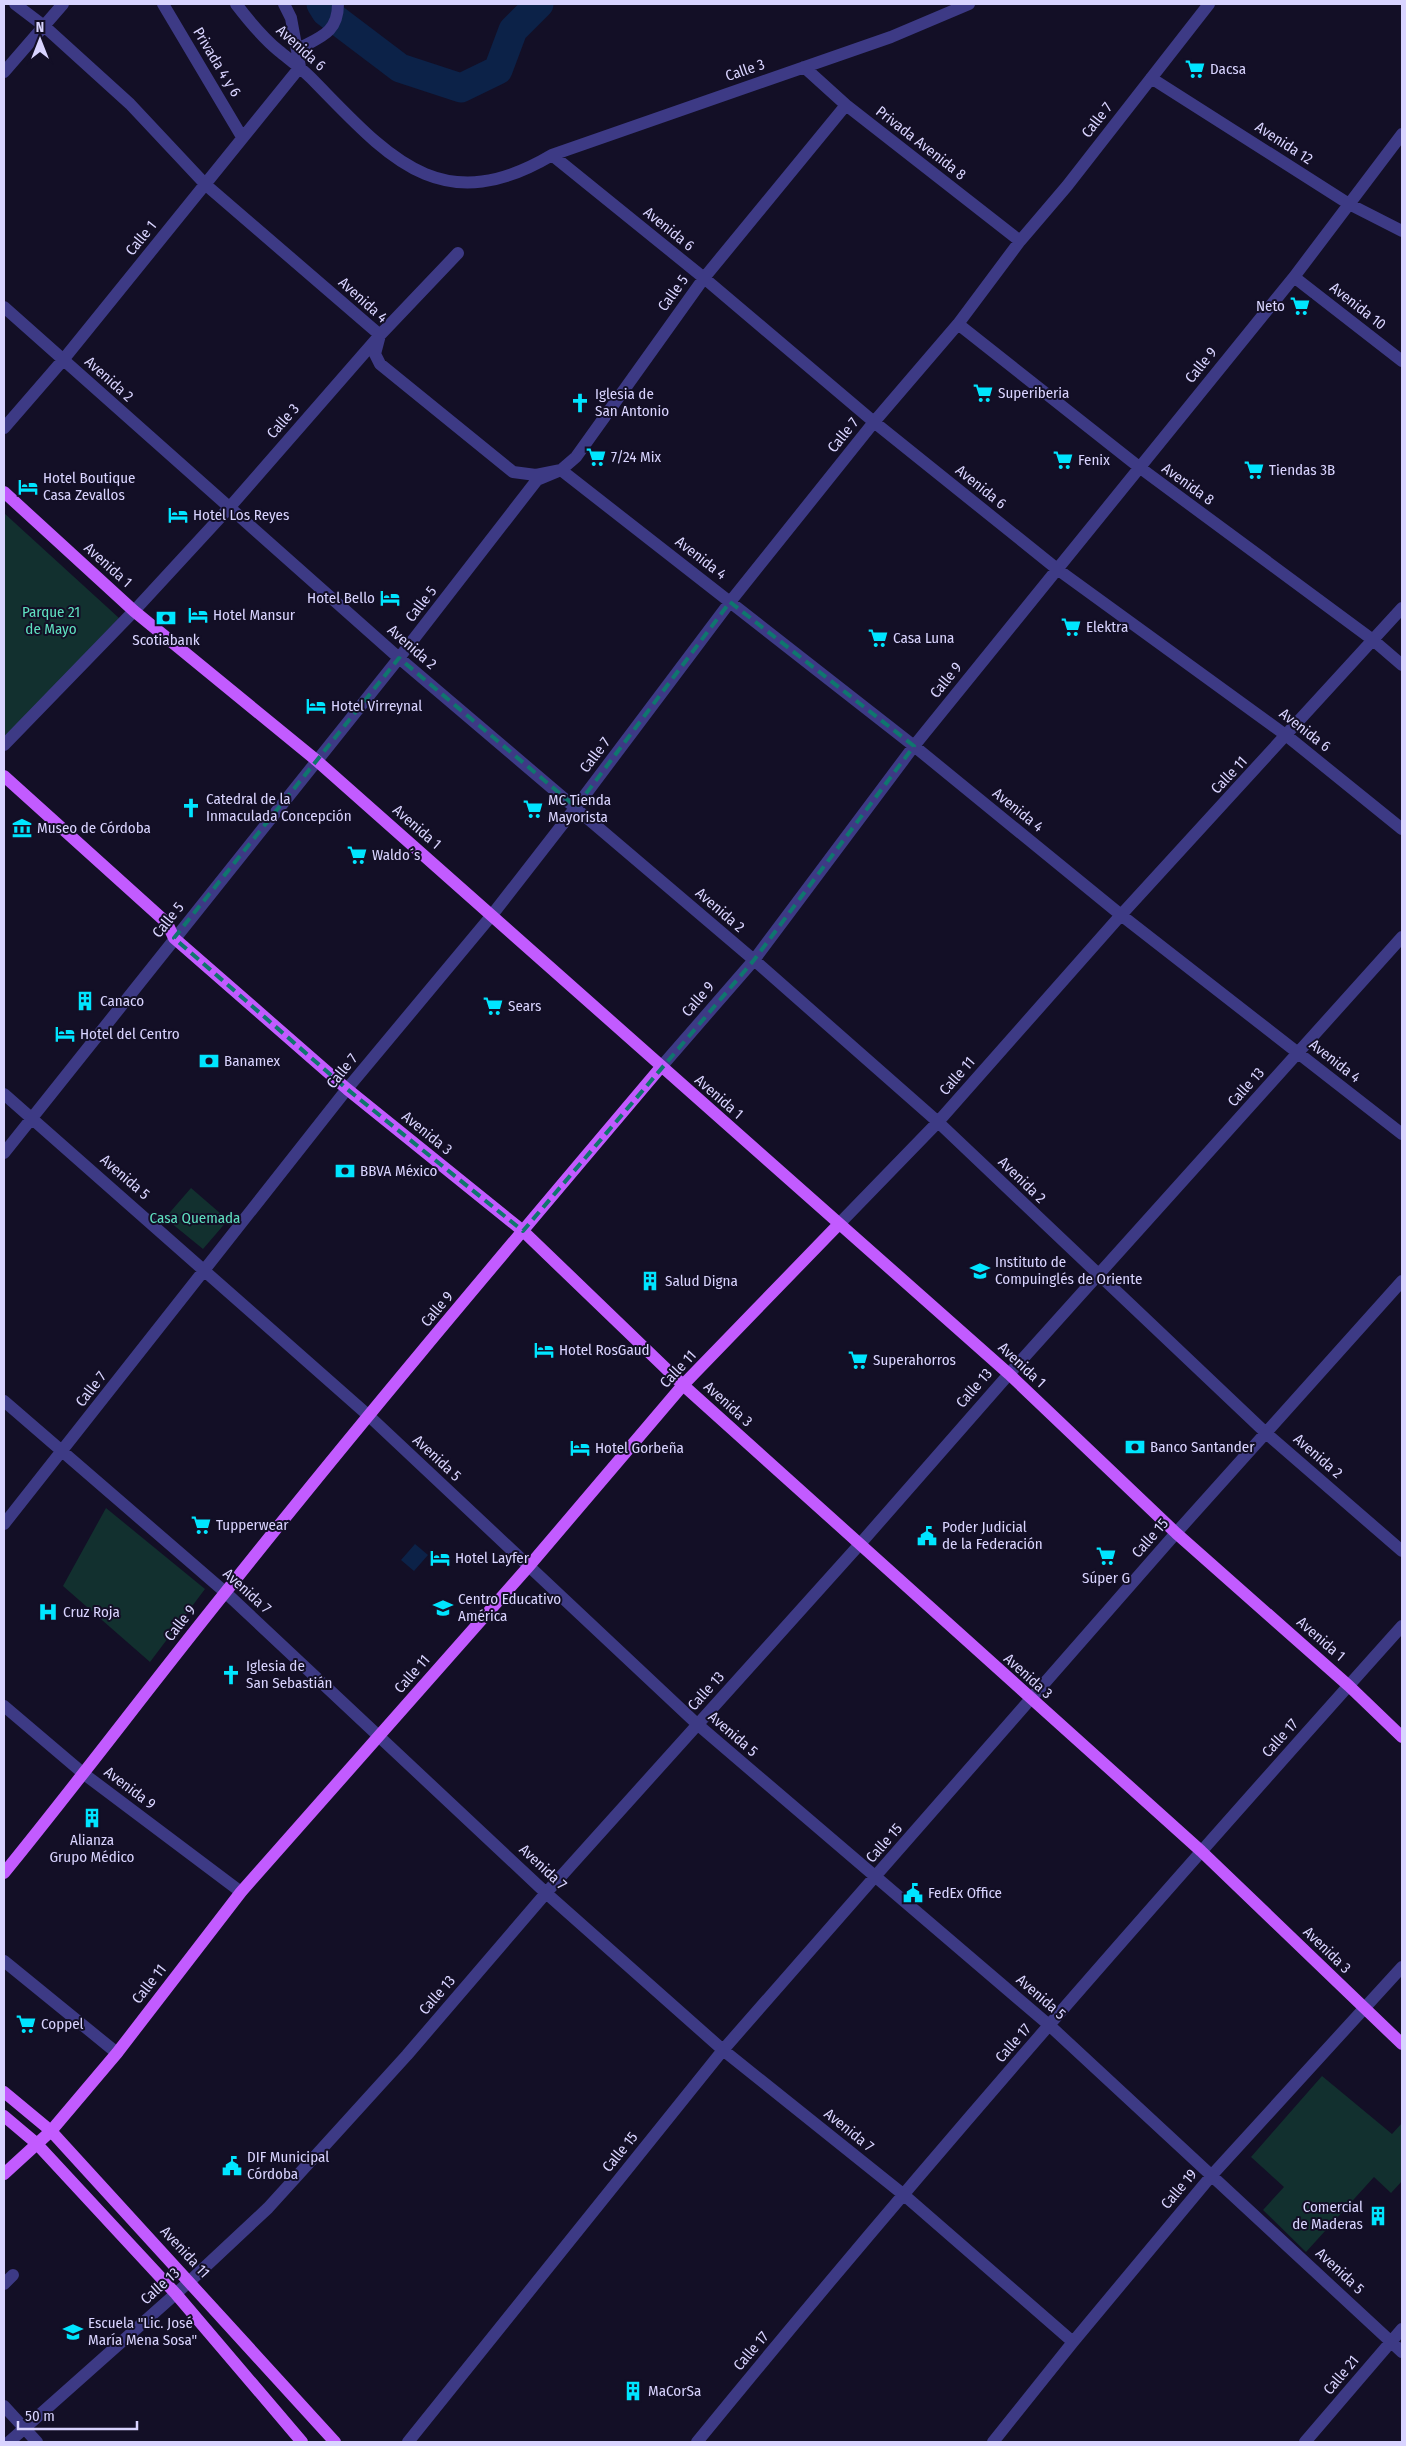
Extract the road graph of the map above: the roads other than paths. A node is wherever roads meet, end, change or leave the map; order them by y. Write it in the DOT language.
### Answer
graph roads {
  1 [pos="15,4"];
  2 [pos="63,4"];
  3 [pos="163,4"];
  4 [pos="236,4"];
  5 [pos="284,4"];
  6 [pos="338,4"];
  7 [pos="969,4"];
  8 [pos="1209,4"];
  9 [pos="44,26"];
  10 [pos="298,49"];
  11 [pos="300,67"];
  12 [pos="804,67"];
  13 [pos="4,72"];
  14 [pos="1151,78"];
  15 [pos="846,105"];
  16 [pos="1402,134"];
  17 [pos="242,137"];
  18 [pos="552,155"];
  19 [pos="532,167"];
  20 [pos="206,185"];
  21 [pos="1349,204"];
  22 [pos="1402,232"];
  23 [pos="1020,241"];
  24 [pos="458,253"];
  25 [pos="1294,277"];
  26 [pos="704,278"];
  27 [pos="4,307"];
  28 [pos="958,324"];
  29 [pos="380,335"];
  30 [pos="63,360"];
  31 [pos="1402,361"];
  32 [pos="874,422"];
  33 [pos="4,428"];
  34 [pos="1139,467"];
  35 [pos="561,470"];
  36 [pos="4,492"];
  37 [pos="229,508"];
  38 [pos="1057,569"];
  39 [pos="730,602"];
  40 [pos="1402,608"];
  41 [pos="134,611"];
  42 [pos="1373,640"];
  43 [pos="400,658"];
  44 [pos="1402,665"];
  45 [pos="1287,736"];
  46 [pos="4,745"];
  47 [pos="914,746"];
  48 [pos="316,760"];
  49 [pos="4,776"];
  50 [pos="576,808"];
  51 [pos="1402,830"];
  52 [pos="492,915"];
  53 [pos="1121,915"];
  54 [pos="1402,937"];
  55 [pos="174,938"];
  56 [pos="754,960"];
  57 [pos="1298,1053"];
  58 [pos="661,1067"];
  59 [pos="347,1090"];
  60 [pos="4,1094"];
  61 [pos="32,1118"];
  62 [pos="938,1122"];
  63 [pos="1402,1134"];
  64 [pos="4,1153"];
  65 [pos="839,1224"];
  66 [pos="522,1231"];
  67 [pos="206,1270"];
  68 [pos="1098,1276"];
  69 [pos="1402,1281"];
  70 [pos="1009,1374"];
  71 [pos="683,1385"];
  72 [pos="4,1401"];
  73 [pos="369,1416"];
  74 [pos="1267,1434"];
  75 [pos="62,1452"];
  76 [pos="4,1524"];
  77 [pos="1176,1533"];
  78 [pos="860,1544"];
  79 [pos="1402,1551"];
  80 [pos="528,1566"];
  81 [pos="225,1592"];
  82 [pos="1402,1626"];
  83 [pos="1349,1686"];
  84 [pos="1030,1700"];
  85 [pos="4,1706"];
  86 [pos="697,1724"];
  87 [pos="380,1735"];
  88 [pos="1402,1737"];
  89 [pos="84,1774"];
  90 [pos="1201,1851"];
  91 [pos="4,1873"];
  92 [pos="876,1878"];
  93 [pos="241,1892"];
  94 [pos="546,1893"];
  95 [pos="4,1961"];
  96 [pos="1402,1967"];
  97 [pos="1364,2008"];
  98 [pos="1049,2025"];
  99 [pos="1402,2044"];
  100 [pos="723,2050"];
  101 [pos="117,2052"];
  102 [pos="5,2094"];
  103 [pos="4,2116"];
  104 [pos="51,2131"];
  105 [pos="36,2143"];
  106 [pos="4,2174"];
  107 [pos="1212,2175"];
  108 [pos="904,2195"];
  109 [pos="13,2275"];
  110 [pos="190,2281"];
  111 [pos="4,2284"];
  112 [pos="176,2294"];
  113 [pos="1402,2328"];
  114 [pos="1391,2341"];
  115 [pos="1073,2342"];
  116 [pos="1402,2352"];
  117 [pos="4,2406"];
  118 [pos="24,2429"];
  119 [pos="9,2442"];
  120 [pos="37,2442"];
  121 [pos="302,2442"];
  122 [pos="335,2442"];
  123 [pos="408,2442"];
  124 [pos="697,2442"];
  125 [pos="993,2442"];
  126 [pos="1305,2442"];
  1 -- 9 [label="street, Avenida 4"];
  2 -- 9 [label="street"];
  3 -- 17 [label="street, Privada 4 y 6"];
  4 -- 11 [label="street, Avenida 6"];
  5 -- 10 [label="street"];
  6 -- 10 [label="street"];
  7 -- 12 [label="street, Calle 3"];
  8 -- 14 [label="street, Calle 7"];
  9 -- 13 [label="street"];
  9 -- 20 [label="street, Avenida 4"];
  10 -- 11 [label="street"];
  11 -- 17 [label="street, Calle 1"];
  11 -- 19 [label="street, Avenida 6"];
  12 -- 15 [label="street, Privada Avenida 8"];
  12 -- 18 [label="street, Calle 3"];
  14 -- 21 [label="street, Avenida 12"];
  14 -- 23 [label="street, Calle 7"];
  15 -- 23 [label="street, Privada Avenida 8"];
  15 -- 26 [label="street, Calle 5"];
  16 -- 21 [label="street, Calle 9"];
  17 -- 20 [label="street, Calle 1"];
  18 -- 19 [label="street, Calle 3"];
  18 -- 26 [label="street, Avenida 6"];
  20 -- 29 [label="street, Avenida 4"];
  20 -- 30 [label="street, Calle 1"];
  21 -- 22 [label="street, Avenida 12"];
  21 -- 25 [label="street, Calle 9"];
  23 -- 28 [label="street, Calle 7"];
  24 -- 29 [label="street, Calle 3"];
  25 -- 31 [label="street, Avenida 10"];
  25 -- 34 [label="street, Calle 9"];
  26 -- 32 [label="street, Avenida 6"];
  26 -- 35 [label="street, Calle 5"];
  27 -- 30 [label="street, Avenida 2"];
  28 -- 32 [label="street, Calle 7"];
  28 -- 34 [label="street, Avenida 8"];
  29 -- 35 [label="street, Avenida 4"];
  29 -- 37 [label="street, Calle 3"];
  30 -- 33 [label="street, Calle 1"];
  30 -- 37 [label="street, Avenida 2"];
  32 -- 38 [label="street, Avenida 6"];
  32 -- 39 [label="street, Calle 7"];
  34 -- 38 [label="street, Calle 9"];
  34 -- 42 [label="street, Avenida 8"];
  35 -- 39 [label="street, Avenida 4"];
  35 -- 43 [label="street, Calle 5"];
  36 -- 41 [label="main road, Avenida 1"];
  37 -- 41 [label="street, Calle 3"];
  37 -- 43 [label="street, Avenida 2"];
  38 -- 45 [label="street, Avenida 6"];
  38 -- 47 [label="street, Calle 9"];
  39 -- 47 [label="street, Avenida 4"];
  39 -- 50 [label="street, Calle 7"];
  40 -- 42 [label="street, Calle 11"];
  41 -- 46 [label="street, Calle 3"];
  41 -- 48 [label="main road, Avenida 1"];
  42 -- 44 [label="street, Avenida 8"];
  42 -- 45 [label="street, Calle 11"];
  43 -- 48 [label="street, Calle 5"];
  43 -- 50 [label="street, Avenida 2"];
  45 -- 51 [label="street, Avenida 6"];
  45 -- 53 [label="street, Calle 11"];
  47 -- 53 [label="street, Avenida 4"];
  47 -- 56 [label="street, Calle 9"];
  48 -- 52 [label="main road, Avenida 1"];
  48 -- 55 [label="street, Calle 5"];
  49 -- 55 [label="main road, Avenida 3"];
  50 -- 52 [label="street, Calle 7"];
  50 -- 56 [label="street, Avenida 2"];
  52 -- 58 [label="main road, Avenida 1"];
  52 -- 59 [label="street, Calle 7"];
  53 -- 57 [label="street, Avenida 4"];
  53 -- 62 [label="street, Calle 11"];
  54 -- 57 [label="street, Calle 13"];
  55 -- 59 [label="main road, Avenida 3"];
  55 -- 61 [label="street, Calle 5"];
  56 -- 58 [label="street, Calle 9"];
  56 -- 62 [label="street, Avenida 2"];
  57 -- 63 [label="street, Avenida 4"];
  57 -- 68 [label="street, Calle 13"];
  58 -- 65 [label="main road, Avenida 1"];
  58 -- 66 [label="main road, Calle 9"];
  59 -- 66 [label="main road, Avenida 3"];
  59 -- 67 [label="street, Calle 7"];
  60 -- 61 [label="street, Avenida 5"];
  61 -- 64 [label="street, Calle 5"];
  61 -- 67 [label="street, Avenida 5"];
  62 -- 65 [label="street, Calle 11"];
  62 -- 68 [label="street, Avenida 2"];
  65 -- 70 [label="main road, Avenida 1"];
  65 -- 71 [label="main road, Calle 11"];
  66 -- 71 [label="main road, Avenida 3"];
  66 -- 73 [label="main road, Calle 9"];
  67 -- 73 [label="street, Avenida 5"];
  67 -- 75 [label="street, Calle 7"];
  68 -- 70 [label="street, Calle 13"];
  68 -- 74 [label="street, Avenida 2"];
  69 -- 74 [label="street, Calle 15"];
  70 -- 77 [label="main road, Avenida 1"];
  70 -- 78 [label="street, Calle 13"];
  71 -- 78 [label="main road, Avenida 3"];
  71 -- 80 [label="main road, Calle 11"];
  72 -- 75 [label="street, Avenida 7"];
  73 -- 80 [label="street, Avenida 5"];
  73 -- 81 [label="main road, Calle 9"];
  74 -- 77 [label="street, Calle 15"];
  74 -- 79 [label="street, Avenida 2"];
  75 -- 76 [label="street, Calle 7"];
  75 -- 81 [label="street, Avenida 7"];
  77 -- 83 [label="main road, Avenida 1"];
  77 -- 84 [label="street, Calle 15"];
  78 -- 84 [label="main road, Avenida 3"];
  78 -- 86 [label="street, Calle 13"];
  80 -- 86 [label="street, Avenida 5"];
  80 -- 87 [label="main road, Calle 11"];
  81 -- 87 [label="street, Avenida 7"];
  81 -- 89 [label="main road, Calle 9"];
  82 -- 83 [label="street, Calle 17"];
  83 -- 88 [label="main road, Avenida 1"];
  83 -- 90 [label="street, Calle 17"];
  84 -- 90 [label="main road, Avenida 3"];
  84 -- 92 [label="street, Calle 15"];
  85 -- 89 [label="street, Avenida 9"];
  86 -- 92 [label="street, Avenida 5"];
  86 -- 94 [label="street, Calle 13"];
  87 -- 93 [label="main road, Calle 11"];
  87 -- 94 [label="street, Avenida 7"];
  89 -- 91 [label="main road, Calle 9"];
  89 -- 93 [label="street, Avenida 9"];
  90 -- 97 [label="main road, Avenida 3"];
  90 -- 98 [label="street, Calle 17"];
  92 -- 98 [label="street, Avenida 5"];
  92 -- 100 [label="street, Calle 15"];
  93 -- 101 [label="main road, Calle 11"];
  94 -- 100 [label="street, Avenida 7"];
  94 -- 110 [label="street, Calle 13"];
  95 -- 101 [label="street"];
  96 -- 97 [label="street, Calle 19"];
  97 -- 99 [label="main road, Avenida 3"];
  97 -- 107 [label="street, Calle 19"];
  98 -- 107 [label="street, Avenida 5"];
  98 -- 108 [label="street, Calle 17"];
  100 -- 108 [label="street, Avenida 7"];
  100 -- 123 [label="street, Calle 15"];
  101 -- 104 [label="main road, Calle 11"];
  102 -- 104 [label="main road, Avenida 11"];
  103 -- 105 [label="main road"];
  104 -- 105 [label="main road, Calle 11"];
  104 -- 110 [label="main road, Avenida 11"];
  105 -- 106 [label="main road, Calle 11"];
  105 -- 112 [label="main road"];
  107 -- 114 [label="street, Avenida 5"];
  107 -- 115 [label="street, Calle 19"];
  108 -- 115 [label="street, Avenida 7"];
  108 -- 124 [label="street, Calle 17"];
  109 -- 111 [label="street"];
  110 -- 112 [label="street, Calle 13"];
  110 -- 122 [label="main road, Avenida 11"];
  112 -- 118 [label="street, Calle 13"];
  112 -- 121 [label="main road"];
  113 -- 114 [label="street, Calle 21"];
  114 -- 116 [label="street, Avenida 5"];
  114 -- 126 [label="street, Calle 21"];
  115 -- 125 [label="street, Calle 19"];
  117 -- 118 [label="street"];
  118 -- 119 [label="street, Calle 13"];
  118 -- 120 [label="street"];
}
